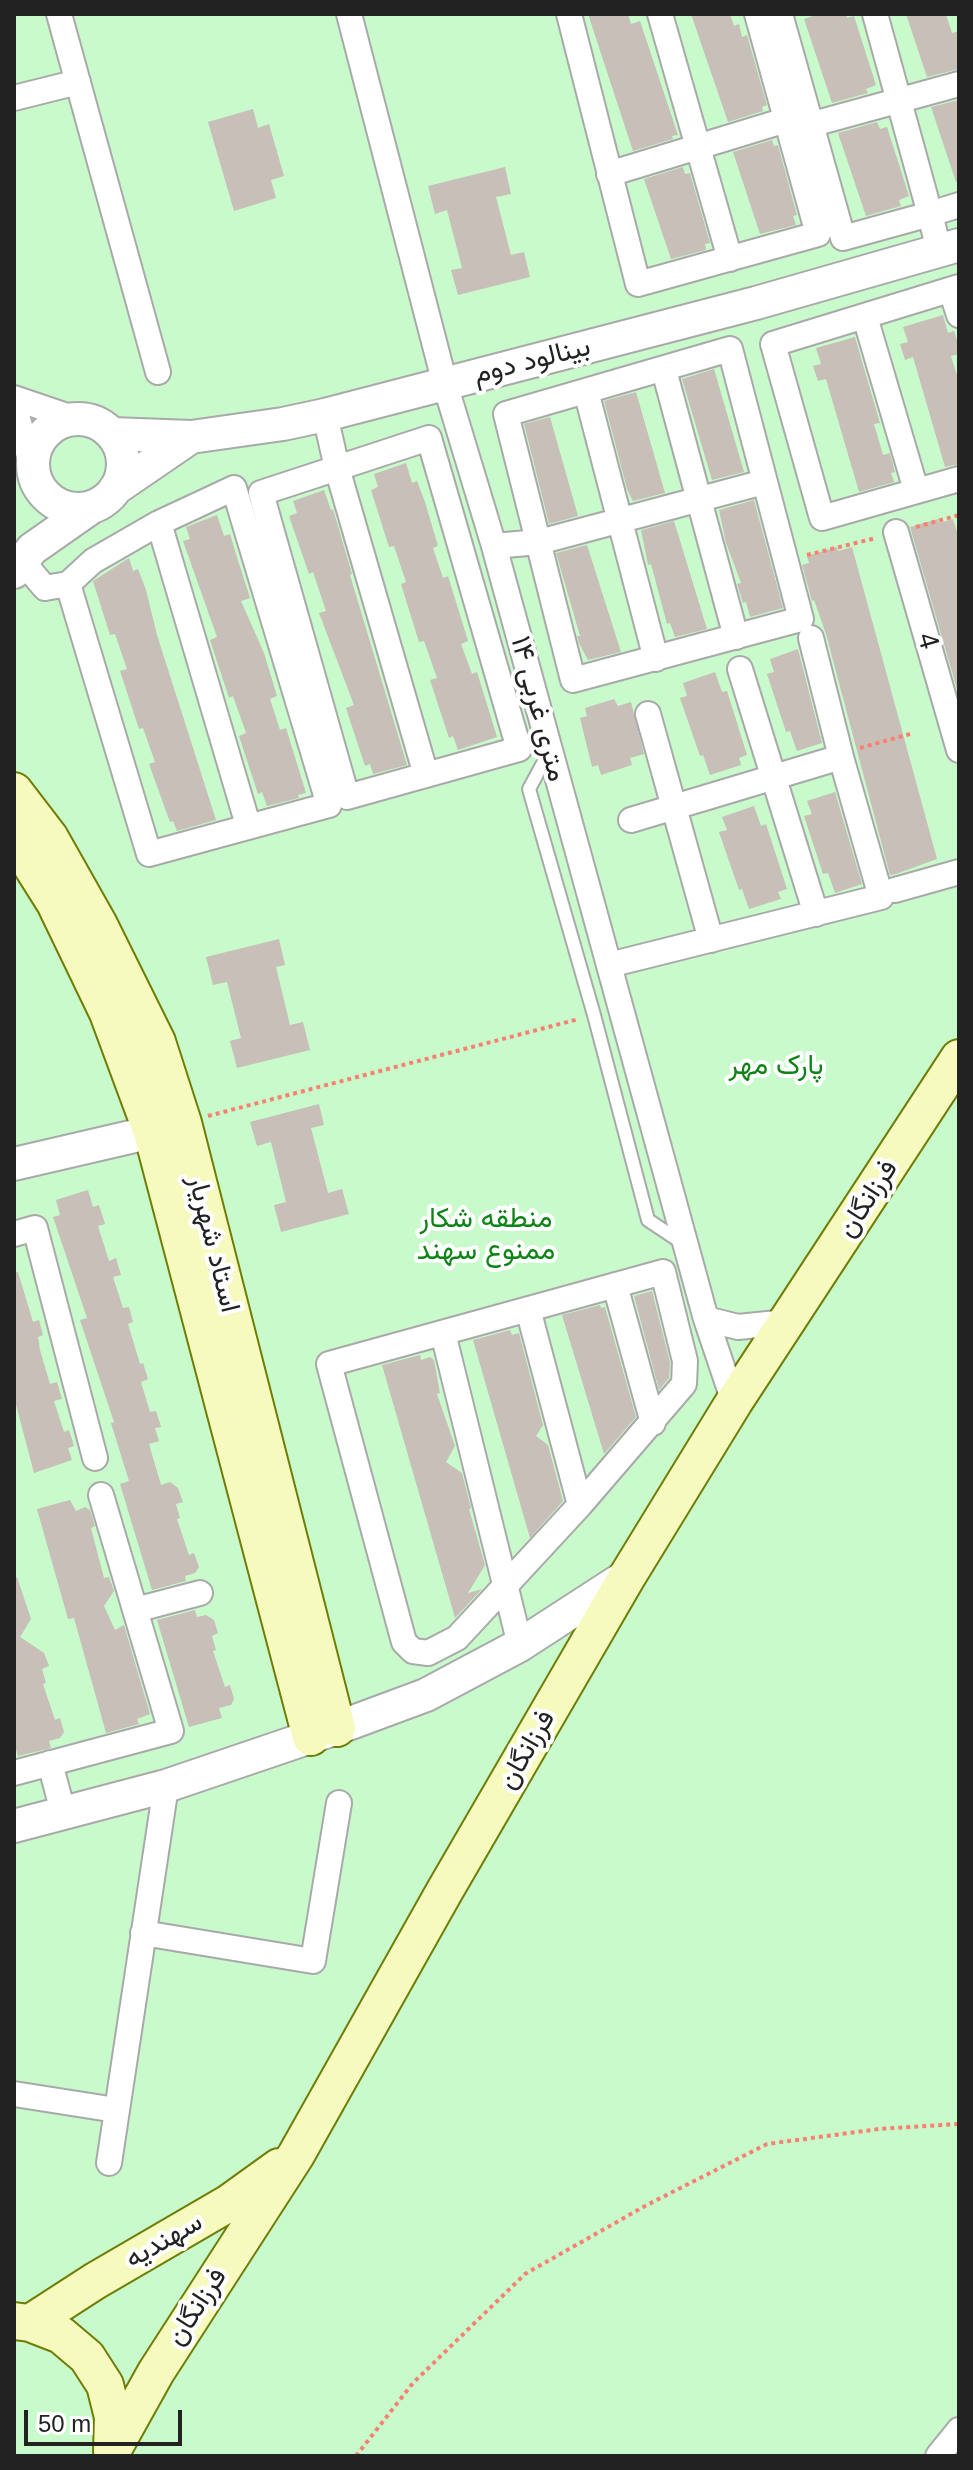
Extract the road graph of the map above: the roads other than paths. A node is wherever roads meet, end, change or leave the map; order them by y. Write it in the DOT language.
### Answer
graph roads {
  1 [pos="59,14"];
  2 [pos="349,14"];
  3 [pos="569,14"];
  4 [pos="660,14"];
  5 [pos="757,14"];
  6 [pos="780,14"];
  7 [pos="875,14"];
  8 [pos="78,82"];
  9 [pos="959,84"];
  10 [pos="14,98"];
  11 [pos="897,101"];
  12 [pos="786,120"];
  13 [pos="813,124"];
  14 [pos="698,147"];
  15 [pos="609,174"];
  16 [pos="959,205"];
  17 [pos="930,214"];
  18 [pos="949,248"];
  19 [pos="730,259"];
  20 [pos="955,288"];
  21 [pos="959,315"];
  22 [pos="865,317"];
  23 [pos="664,370"];
  24 [pos="158,372"];
  25 [pos="445,384"];
  26 [pos="586,391"];
  27 [pos="14,398"];
  28 [pos="14,406"];
  29 [pos="325,415"];
  30 [pos="73,418"];
  31 [pos="112,434"];
  32 [pos="191,437"];
  33 [pos="337,468"];
  34 [pos="33,471"];
  35 [pos="959,479"];
  36 [pos="764,482"];
  37 [pos="916,490"];
  38 [pos="104,498"];
  39 [pos="699,500"];
  40 [pos="620,522"];
  41 [pos="159,523"];
  42 [pos="896,532"];
  43 [pos="539,542"];
  44 [pos="494,546"];
  45 [pos="23,561"];
  46 [pos="68,584"];
  47 [pos="736,637"];
  48 [pos="811,638"];
  49 [pos="656,659"];
  50 [pos="740,669"];
  51 [pos="648,714"];
  52 [pos="959,750"];
  53 [pos="549,751"];
  54 [pos="849,752"];
  55 [pos="426,775"];
  56 [pos="774,777"];
  57 [pos="14,791"];
  58 [pos="674,807"];
  59 [pos="631,820"];
  60 [pos="248,825"];
  61 [pos="14,838"];
  62 [pos="959,872"];
  63 [pos="895,890"];
  64 [pos="816,914"];
  65 [pos="711,940"];
  66 [pos="609,965"];
  67 [pos="959,1058"];
  68 [pos="167,1127"];
  69 [pos="14,1164"];
  70 [pos="14,1234"];
  71 [pos="686,1245"];
  72 [pos="615,1285"];
  73 [pos="528,1309"];
  74 [pos="706,1319"];
  75 [pos="787,1322"];
  76 [pos="443,1333"];
  77 [pos="734,1402"];
  78 [pos="653,1423"];
  79 [pos="95,1458"];
  80 [pos="101,1495"];
  81 [pos="580,1505"];
  82 [pos="628,1575"];
  83 [pos="506,1585"];
  84 [pos="200,1593"];
  85 [pos="135,1610"];
  86 [pos="520,1645"];
  87 [pos="324,1732"];
  88 [pos="50,1763"];
  89 [pos="14,1773"];
  90 [pos="166,1786"];
  91 [pos="339,1803"];
  92 [pos="63,1812"];
  93 [pos="14,1826"];
  94 [pos="143,1933"];
  95 [pos="14,2094"];
  96 [pos="116,2110"];
  97 [pos="296,2155"];
  98 [pos="109,2163"];
  99 [pos="22,2322"];
  100 [pos="959,2430"];
  101 [pos="111,2454"];
  102 [pos="938,2456"];
  1 -- 8 [label="street"];
  2 -- 25 [label="street, ۱۴ متری غربی"];
  3 -- 15 [label="street"];
  4 -- 14 [label="street"];
  5 -- 12 [label="street"];
  6 -- 13 [label="street"];
  7 -- 11 [label="street"];
  8 -- 10 [label="street"];
  8 -- 24 [label="street"];
  9 -- 11 [label="street"];
  11 -- 13 [label="street"];
  11 -- 17 [label="street"];
  12 -- 14 [label="street"];
  12 -- 19 [label="street"];
  13 -- 17 [label="street"];
  14 -- 15 [label="street"];
  14 -- 19 [label="street"];
  15 -- 19 [label="street"];
  16 -- 17 [label="street"];
  17 -- 18 [label="street"];
  18 -- 25 [label="street, بینالود دوم"];
  20 -- 21 [label="street"];
  20 -- 22 [label="street"];
  22 -- 37 [label="street"];
  22 -- 37 [label="street"];
  23 -- 26 [label="street"];
  23 -- 36 [label="street"];
  23 -- 39 [label="street"];
  25 -- 29 [label="street, بینالود دوم"];
  25 -- 44 [label="street, ۱۴ متری غربی"];
  26 -- 40 [label="street"];
  26 -- 43 [label="street"];
  27 -- 30 [label="street"];
  28 -- 34 [label="street"];
  29 -- 32 [label="street, بینالود دوم"];
  29 -- 33 [label="street"];
  30 -- 31 [label="street"];
  30 -- 34 [label="street"];
  31 -- 32 [label="street"];
  31 -- 38 [label="street"];
  32 -- 38 [label="street, بینالود دوم"];
  33 -- 55 [label="street"];
  33 -- 55 [label="street"];
  33 -- 55 [label="street"];
  34 -- 38 [label="street"];
  34 -- 45 [label="street"];
  35 -- 37 [label="street"];
  36 -- 39 [label="street"];
  36 -- 47 [label="street"];
  38 -- 45 [label="street, بینالود دوم"];
  39 -- 40 [label="street"];
  39 -- 47 [label="street"];
  40 -- 43 [label="street"];
  40 -- 49 [label="street"];
  41 -- 46 [label="street"];
  41 -- 60 [label="street"];
  41 -- 60 [label="street"];
  42 -- 52 [label="street, 4"];
  43 -- 44 [label="street"];
  43 -- 49 [label="street"];
  44 -- 53 [label="street, ۱۴ متری غربی"];
  45 -- 46 [label="street"];
  46 -- 60 [label="street"];
  47 -- 49 [label="street"];
  48 -- 54 [label="street"];
  50 -- 56 [label="street"];
  51 -- 58 [label="street"];
  53 -- 66 [label="street, ۱۴ متری غربی"];
  53 -- 71 [label="lane"];
  54 -- 56 [label="street"];
  54 -- 64 [label="street"];
  56 -- 58 [label="street"];
  56 -- 64 [label="street"];
  57 -- 68 [label="main road, استاد شهریار"];
  58 -- 59 [label="street"];
  58 -- 65 [label="street"];
  61 -- 68 [label="main road, استاد شهریار"];
  62 -- 63 [label="street"];
  64 -- 65 [label="street"];
  65 -- 66 [label="street"];
  66 -- 71 [label="street, ۱۴ متری غربی"];
  67 -- 75 [label="main road, فرزانگان"];
  68 -- 69 [label="street"];
  68 -- 87 [label="main road, استاد شهریار"];
  70 -- 79 [label="street"];
  71 -- 74 [label="street, ۱۴ متری غربی"];
  72 -- 73 [label="street"];
  72 -- 78 [label="street"];
  72 -- 78 [label="street"];
  73 -- 76 [label="street"];
  73 -- 81 [label="street"];
  74 -- 75 [label="street"];
  74 -- 77 [label="street, ۱۴ متری غربی"];
  75 -- 77 [label="main road, فرزانگان"];
  76 -- 83 [label="street"];
  76 -- 83 [label="street"];
  77 -- 82 [label="main road, فرزانگان"];
  78 -- 81 [label="street"];
  80 -- 85 [label="street"];
  81 -- 83 [label="street"];
  82 -- 86 [label="street"];
  82 -- 97 [label="main road, فرزانگان"];
  83 -- 86 [label="street"];
  84 -- 85 [label="street"];
  85 -- 88 [label="street"];
  86 -- 87 [label="street"];
  87 -- 90 [label="street"];
  88 -- 89 [label="street"];
  88 -- 92 [label="street"];
  90 -- 92 [label="street"];
  90 -- 94 [label="street"];
  91 -- 94 [label="street"];
  92 -- 93 [label="street"];
  94 -- 96 [label="street"];
  95 -- 96 [label="street"];
  96 -- 98 [label="street"];
  97 -- 99 [label="main road, سهندیه"];
  97 -- 101 [label="main road, فرزانگان"];
  99 -- 101 [label="main road"];
  100 -- 102 [label="street"];
}
